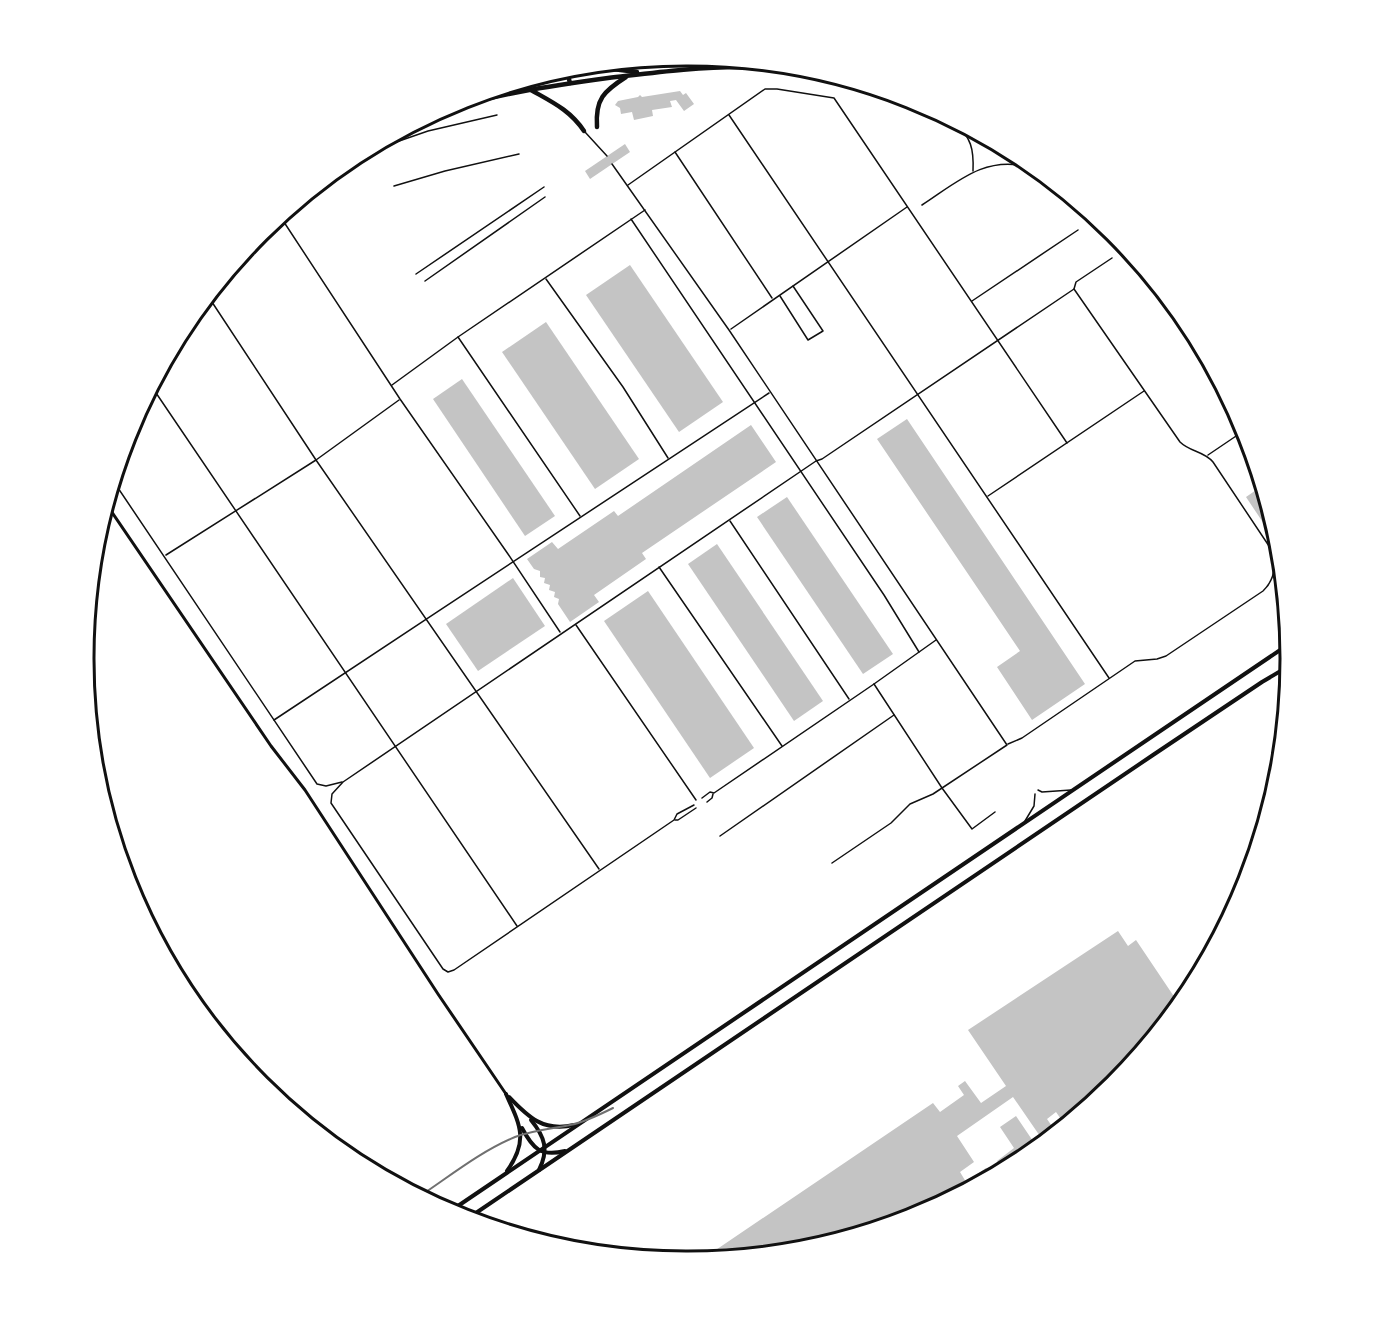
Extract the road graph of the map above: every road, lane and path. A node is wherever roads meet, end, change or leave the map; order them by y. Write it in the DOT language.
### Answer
graph roads {
  1 [pos="732,68"];
  2 [pos="617,70"];
  3 [pos="646,73"];
  4 [pos="630,75"];
  5 [pos="569,78"];
  6 [pos="570,83"];
  7 [pos="531,90"];
  8 [pos="512,93"];
  9 [pos="497,115"];
  10 [pos="729,115"];
  11 [pos="597,127"];
  12 [pos="584,131"];
  13 [pos="969,137"];
  14 [pos="397,142"];
  15 [pos="675,151"];
  16 [pos="519,154"];
  17 [pos="607,156"];
  18 [pos="612,164"];
  19 [pos="1013,164"];
  20 [pos="973,172"];
  21 [pos="628,185"];
  22 [pos="394,186"];
  23 [pos="544,188"];
  24 [pos="545,196"];
  25 [pos="922,205"];
  26 [pos="907,207"];
  27 [pos="645,210"];
  28 [pos="630,219"];
  29 [pos="285,224"];
  30 [pos="1078,230"];
  31 [pos="1112,258"];
  32 [pos="828,261"];
  33 [pos="416,274"];
  34 [pos="545,278"];
  35 [pos="425,281"];
  36 [pos="792,285"];
  37 [pos="1074,289"];
  38 [pos="779,295"];
  39 [pos="772,299"];
  40 [pos="972,301"];
  41 [pos="213,303"];
  42 [pos="729,330"];
  43 [pos="458,337"];
  44 [pos="998,340"];
  45 [pos="391,386"];
  46 [pos="1144,391"];
  47 [pos="770,393"];
  48 [pos="157,394"];
  49 [pos="916,394"];
  50 [pos="400,399"];
  51 [pos="754,403"];
  52 [pos="1236,436"];
  53 [pos="1067,443"];
  54 [pos="1207,456"];
  55 [pos="669,459"];
  56 [pos="316,460"];
  57 [pos="816,461"];
  58 [pos="800,472"];
  59 [pos="119,490"];
  60 [pos="987,496"];
  61 [pos="236,513"];
  62 [pos="113,515"];
  63 [pos="580,517"];
  64 [pos="729,520"];
  65 [pos="1268,545"];
  66 [pos="165,556"];
  67 [pos="513,561"];
  68 [pos="658,566"];
  69 [pos="1273,575"];
  70 [pos="427,620"];
  71 [pos="576,624"];
  72 [pos="560,633"];
  73 [pos="936,639"];
  74 [pos="1280,650"];
  75 [pos="919,652"];
  76 [pos="1279,672"];
  77 [pos="345,673"];
  78 [pos="1109,678"];
  79 [pos="874,684"];
  80 [pos="477,691"];
  81 [pos="850,700"];
  82 [pos="894,715"];
  83 [pos="274,720"];
  84 [pos="1007,745"];
  85 [pos="395,746"];
  86 [pos="782,747"];
  87 [pos="343,782"];
  88 [pos="1077,787"];
  89 [pos="942,788"];
  90 [pos="1038,790"];
  91 [pos="714,793"];
  92 [pos="1035,794"];
  93 [pos="702,798"];
  94 [pos="696,800"];
  95 [pos="706,802"];
  96 [pos="995,812"];
  97 [pos="674,820"];
  98 [pos="1022,825"];
  99 [pos="720,836"];
  100 [pos="832,863"];
  101 [pos="600,870"];
  102 [pos="517,927"];
  103 [pos="506,1094"];
  104 [pos="530,1119"];
  105 [pos="520,1125"];
  106 [pos="578,1125"];
  107 [pos="542,1148"];
  108 [pos="570,1149"];
  109 [pos="546,1154"];
  110 [pos="538,1170"];
  111 [pos="505,1174"];
  112 [pos="459,1205"];
  113 [pos="477,1212"];
  1 -- 3 [label="main road"];
  2 -- 3 [label="main road"];
  3 -- 4 [label="main road"];
  4 -- 6 [label="main road"];
  4 -- 11 [label="main road"];
  5 -- 6 [label="main road"];
  6 -- 7 [label="main road"];
  7 -- 8 [label="main road"];
  7 -- 12 [label="main road"];
  9 -- 14 [label="lane"];
  10 -- 15 [label="lane"];
  10 -- 26 [label="lane"];
  10 -- 32 [label="lane"];
  12 -- 17 [label="lane"];
  13 -- 20 [label="lane"];
  15 -- 21 [label="lane"];
  15 -- 39 [label="lane"];
  16 -- 22 [label="lane"];
  18 -- 21 [label="lane"];
  19 -- 20 [label="lane"];
  20 -- 25 [label="lane"];
  21 -- 27 [label="lane"];
  23 -- 33 [label="lane"];
  24 -- 35 [label="lane"];
  26 -- 32 [label="lane"];
  26 -- 40 [label="lane"];
  27 -- 28 [label="lane"];
  27 -- 42 [label="lane"];
  28 -- 34 [label="lane"];
  28 -- 51 [label="lane"];
  29 -- 45 [label="lane"];
  30 -- 40 [label="lane"];
  31 -- 37 [label="lane"];
  32 -- 36 [label="lane"];
  32 -- 49 [label="lane"];
  34 -- 43 [label="lane"];
  34 -- 55 [label="lane"];
  36 -- 38 [label="lane"];
  36 -- 38 [label="lane"];
  37 -- 44 [label="lane"];
  37 -- 46 [label="lane"];
  38 -- 39 [label="lane"];
  39 -- 42 [label="lane"];
  40 -- 44 [label="lane"];
  41 -- 56 [label="lane"];
  42 -- 47 [label="lane"];
  43 -- 45 [label="lane"];
  43 -- 63 [label="lane"];
  44 -- 49 [label="lane"];
  44 -- 53 [label="lane"];
  45 -- 50 [label="lane"];
  46 -- 53 [label="lane"];
  46 -- 54 [label="lane"];
  47 -- 51 [label="lane"];
  47 -- 57 [label="lane"];
  48 -- 61 [label="lane"];
  49 -- 57 [label="lane"];
  49 -- 60 [label="lane"];
  50 -- 56 [label="lane"];
  50 -- 67 [label="lane"];
  51 -- 55 [label="lane"];
  51 -- 58 [label="lane"];
  52 -- 54 [label="lane"];
  53 -- 60 [label="lane"];
  54 -- 65 [label="lane"];
  55 -- 63 [label="lane"];
  56 -- 61 [label="lane"];
  56 -- 70 [label="lane"];
  57 -- 58 [label="lane"];
  57 -- 73 [label="lane"];
  58 -- 64 [label="lane"];
  58 -- 75 [label="lane"];
  59 -- 66 [label="lane"];
  60 -- 78 [label="lane"];
  61 -- 66 [label="lane"];
  61 -- 77 [label="lane"];
  62 -- 103 [label="street"];
  63 -- 67 [label="lane"];
  64 -- 68 [label="lane"];
  64 -- 81 [label="lane"];
  66 -- 83 [label="lane"];
  67 -- 70 [label="lane"];
  67 -- 72 [label="lane"];
  68 -- 71 [label="lane"];
  68 -- 86 [label="lane"];
  69 -- 78 [label="lane"];
  70 -- 77 [label="lane"];
  70 -- 80 [label="lane"];
  71 -- 72 [label="lane"];
  71 -- 94 [label="lane"];
  72 -- 80 [label="lane"];
  73 -- 75 [label="lane"];
  73 -- 84 [label="lane"];
  74 -- 88 [label="street"];
  75 -- 79 [label="lane"];
  76 -- 108 [label="street"];
  77 -- 83 [label="lane"];
  77 -- 85 [label="lane"];
  78 -- 84 [label="lane"];
  79 -- 81 [label="lane"];
  79 -- 82 [label="lane"];
  80 -- 85 [label="lane"];
  80 -- 101 [label="lane"];
  81 -- 86 [label="lane"];
  82 -- 89 [label="lane"];
  82 -- 99 [label="lane"];
  83 -- 87 [label="lane"];
  84 -- 89 [label="lane"];
  85 -- 87 [label="lane"];
  85 -- 102 [label="lane"];
  86 -- 91 [label="lane"];
  87 -- 102 [label="lane"];
  88 -- 90 [label="lane"];
  88 -- 98 [label="street"];
  89 -- 96 [label="lane"];
  89 -- 100 [label="lane"];
  91 -- 93 [label="lane"];
  91 -- 95 [label="lane"];
  92 -- 98 [label="lane"];
  97 -- 97 [label="lane"];
  97 -- 101 [label="lane"];
  98 -- 106 [label="street"];
  101 -- 102 [label="lane"];
  103 -- 104 [label="street"];
  103 -- 105 [label="street"];
  104 -- 106 [label="street"];
  104 -- 107 [label="street"];
  105 -- 107 [label="street"];
  105 -- 111 [label="street"];
  106 -- 107 [label="street"];
  107 -- 109 [label="street"];
  107 -- 111 [label="street"];
  108 -- 109 [label="street"];
  108 -- 110 [label="street"];
  109 -- 110 [label="street"];
  110 -- 113 [label="street"];
  111 -- 112 [label="street"];
}
